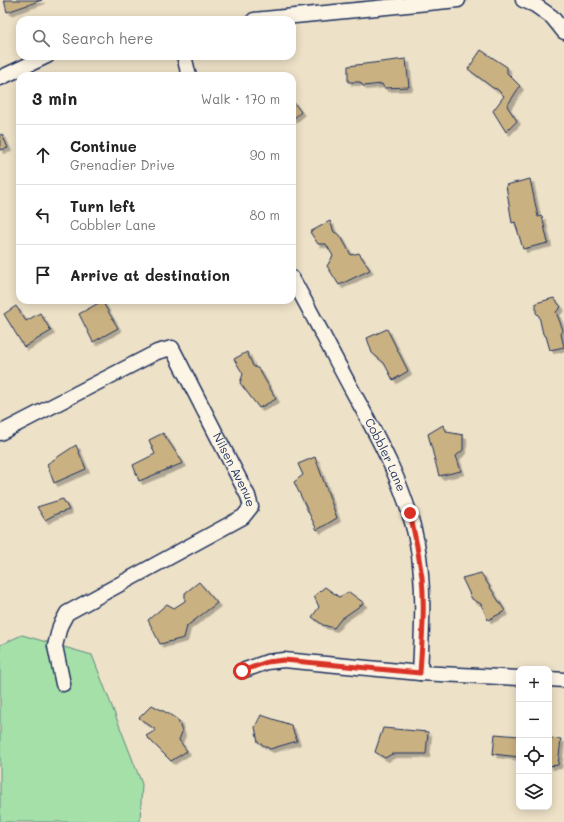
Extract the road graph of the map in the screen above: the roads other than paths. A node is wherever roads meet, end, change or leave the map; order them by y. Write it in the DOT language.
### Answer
graph roads {
  1 [pos="458,0"];
  2 [pos="523,0"];
  3 [pos="295,16"];
  4 [pos="564,32"];
  5 [pos="38,60"];
  6 [pos="185,60"];
  7 [pos="188,72"];
  8 [pos="0,78"];
  9 [pos="296,286"];
  10 [pos="0,433"];
  11 [pos="242,671"];
  12 [pos="420,673"];
  13 [pos="516,678"];
  14 [pos="552,679"];
  15 [pos="564,680"];
  16 [pos="63,684"];
  1 -- 3 [label="street"];
  2 -- 4 [label="street"];
  5 -- 8 [label="street"];
  6 -- 7 [label="street"];
  9 -- 12 [label="street, Cobbler Lane"];
  10 -- 16 [label="street, Nilsen Avenue"];
  11 -- 12 [label="street"];
  12 -- 13 [label="street"];
  14 -- 15 [label="street"];
}
